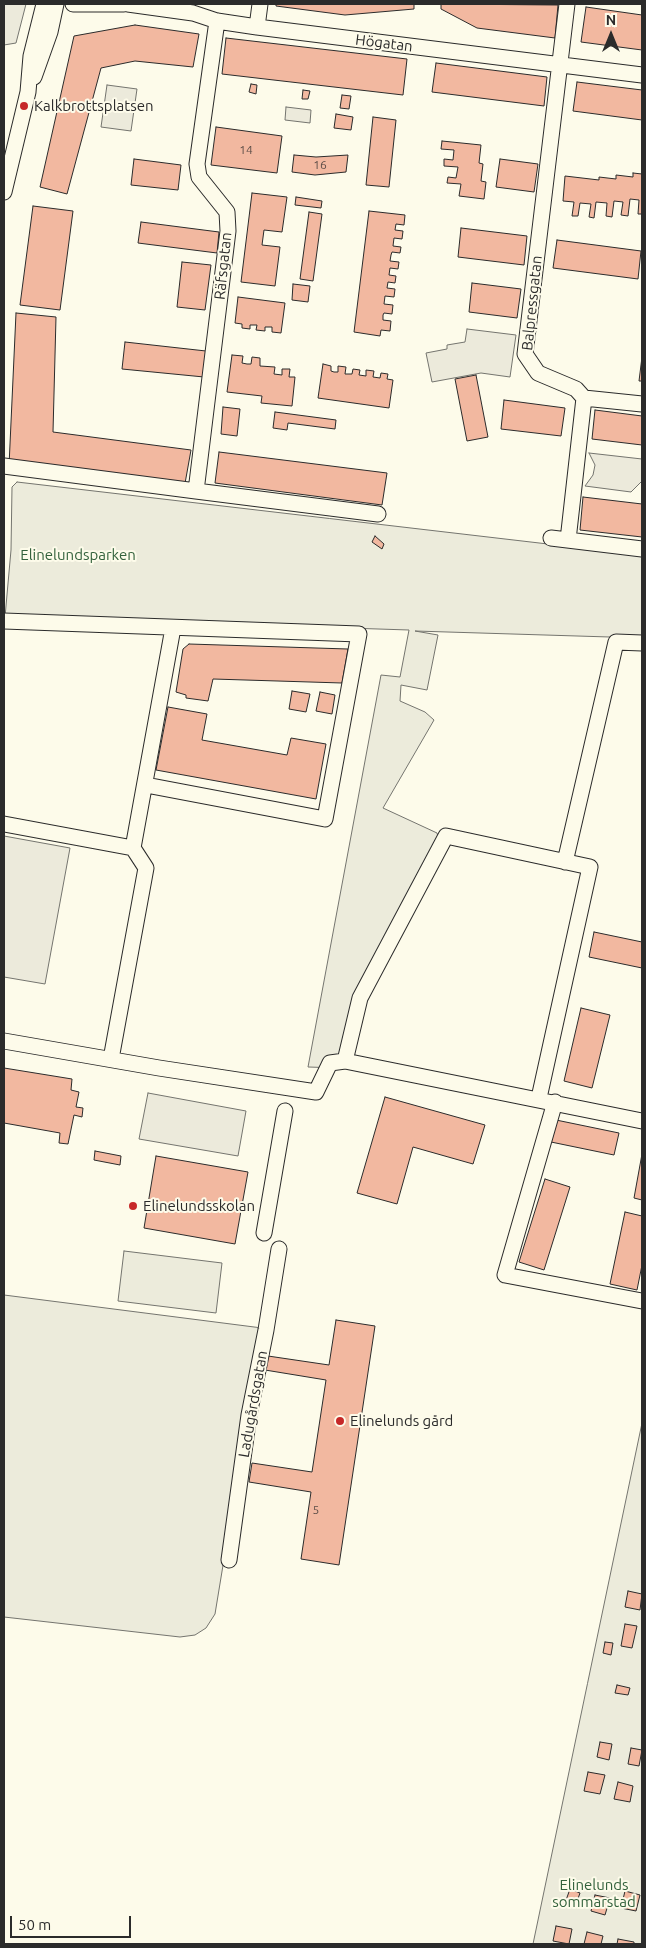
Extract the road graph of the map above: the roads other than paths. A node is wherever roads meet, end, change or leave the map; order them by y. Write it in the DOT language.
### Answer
graph roads {
  1 [pos="44,4"];
  2 [pos="56,4"];
  3 [pos="73,4"];
  4 [pos="124,4"];
  5 [pos="128,4"];
  6 [pos="260,4"];
  7 [pos="567,4"];
  8 [pos="217,21"];
  9 [pos="257,27"];
  10 [pos="560,64"];
  11 [pos="642,74"];
  12 [pos="28,92"];
  13 [pos="4,186"];
  14 [pos="584,398"];
  15 [pos="642,404"];
  16 [pos="4,466"];
  17 [pos="196,492"];
  18 [pos="378,514"];
  19 [pos="551,538"];
  20 [pos="568,540"];
  21 [pos="642,550"];
  22 [pos="4,621"];
  23 [pos="173,628"];
  24 [pos="642,643"];
  25 [pos="146,785"];
  26 [pos="4,824"];
  27 [pos="133,848"];
  28 [pos="565,862"];
  29 [pos="4,1041"];
  30 [pos="111,1059"];
  31 [pos="345,1060"];
  32 [pos="539,1098"];
  33 [pos="554,1102"];
  34 [pos="285,1111"];
  35 [pos="642,1121"];
  36 [pos="264,1233"];
  37 [pos="279,1249"];
  38 [pos="642,1302"];
  39 [pos="229,1560"];
  1 -- 12 [label="street"];
  2 -- 12 [label="street"];
  3 -- 4 [label="street"];
  5 -- 8 [label="street, Högatan"];
  6 -- 9 [label="street"];
  7 -- 10 [label="street, Balpressgatan"];
  8 -- 9 [label="street, Högatan"];
  8 -- 17 [label="street, Räfsgatan"];
  9 -- 10 [label="street, Högatan"];
  10 -- 11 [label="street, Högatan"];
  10 -- 14 [label="street, Balpressgatan"];
  12 -- 13 [label="street"];
  14 -- 15 [label="street"];
  14 -- 20 [label="street"];
  16 -- 17 [label="street"];
  17 -- 18 [label="street"];
  19 -- 20 [label="street"];
  20 -- 21 [label="street"];
  22 -- 23 [label="street"];
  23 -- 25 [label="street"];
  23 -- 25 [label="street"];
  24 -- 28 [label="street"];
  25 -- 27 [label="street"];
  26 -- 27 [label="street"];
  27 -- 30 [label="street"];
  28 -- 31 [label="street"];
  28 -- 32 [label="street"];
  29 -- 30 [label="street"];
  30 -- 31 [label="street"];
  31 -- 32 [label="street"];
  32 -- 33 [label="street"];
  33 -- 35 [label="street"];
  33 -- 38 [label="street"];
  34 -- 36 [label="street"];
  37 -- 39 [label="street, Ladugårdsgatan"];
}
